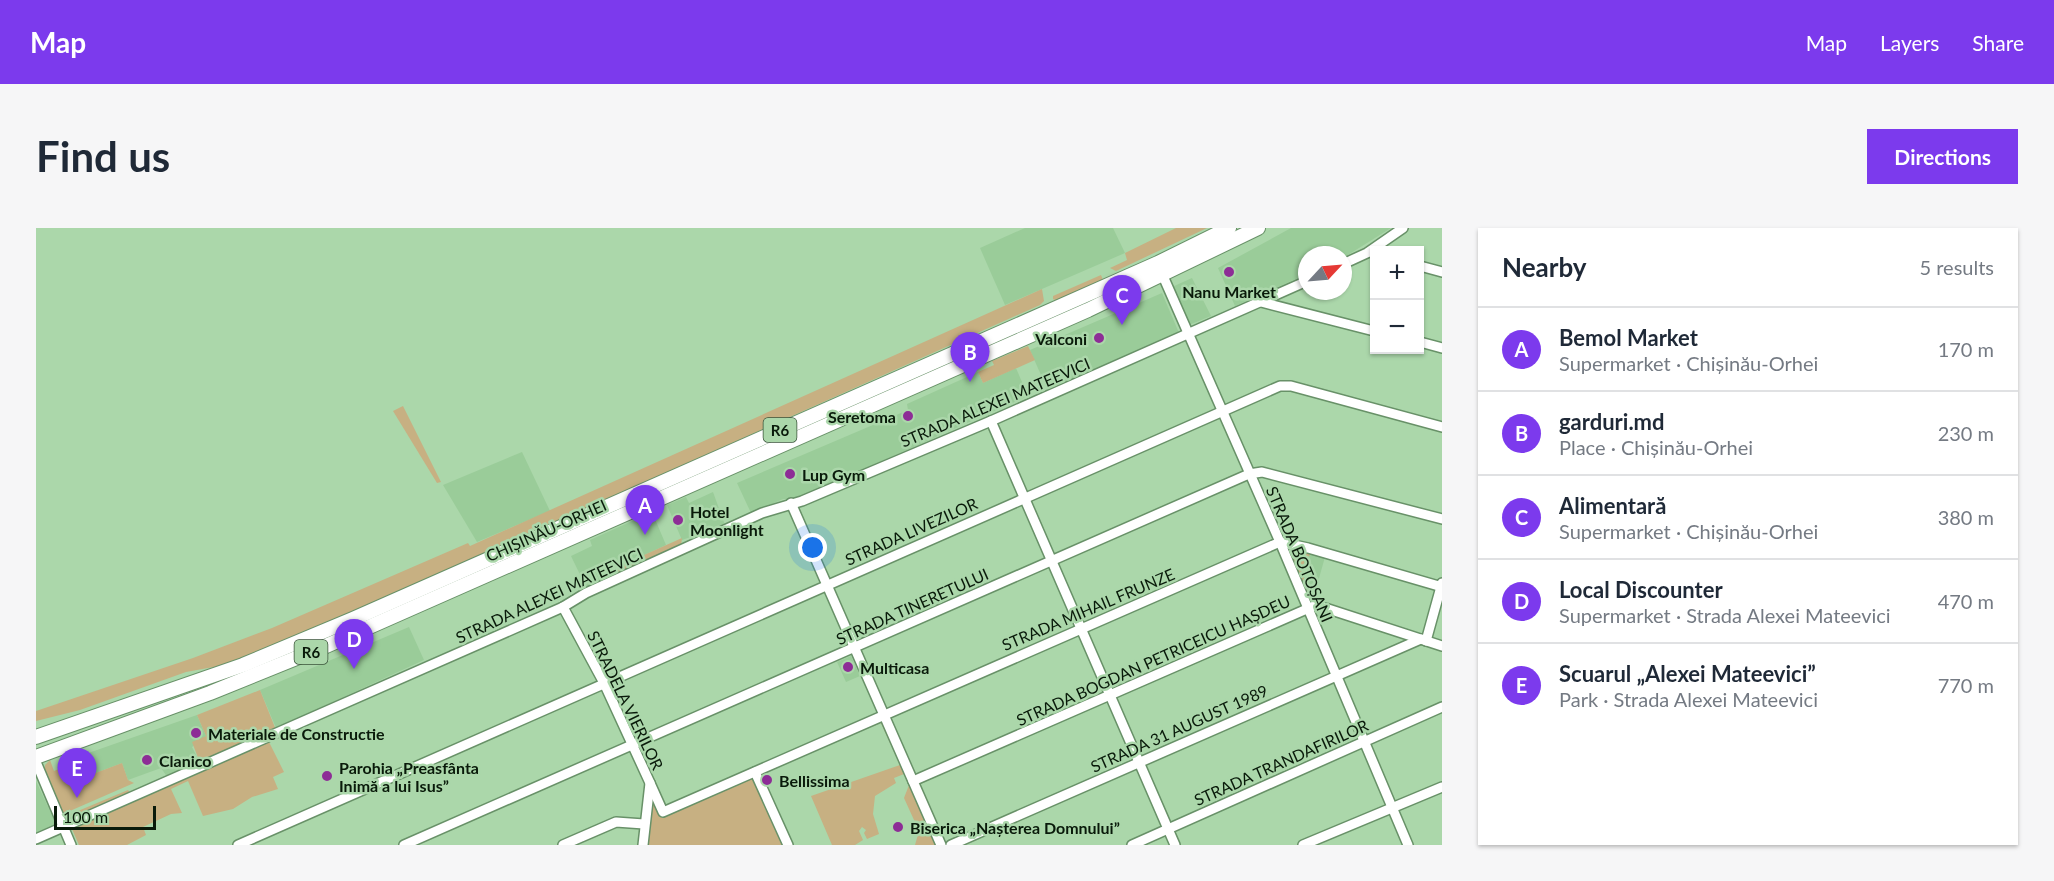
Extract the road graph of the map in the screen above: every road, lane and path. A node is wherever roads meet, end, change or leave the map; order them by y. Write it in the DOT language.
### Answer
graph roads {
  1 [pos="1229,228"];
  2 [pos="1258,228"];
  3 [pos="1403,228"];
  4 [pos="1380,246"];
  5 [pos="1370,254"];
  6 [pos="1352,261"];
  7 [pos="1424,267"];
  8 [pos="1442,272"];
  9 [pos="1163,276"];
  10 [pos="1298,285"];
  11 [pos="1261,302"];
  12 [pos="1370,330"];
  13 [pos="1188,334"];
  14 [pos="1424,343"];
  15 [pos="1442,348"];
  16 [pos="1221,412"];
  17 [pos="991,421"];
  18 [pos="1442,426"];
  19 [pos="1249,474"];
  20 [pos="1022,498"];
  21 [pos="791,503"];
  22 [pos="1442,519"];
  23 [pos="1280,542"];
  24 [pos="1050,562"];
  25 [pos="827,584"];
  26 [pos="1442,585"];
  27 [pos="563,607"];
  28 [pos="1307,609"];
  29 [pos="1080,629"];
  30 [pos="1423,640"];
  31 [pos="1442,646"];
  32 [pos="855,648"];
  33 [pos="1335,676"];
  34 [pos="604,683"];
  35 [pos="1110,695"];
  36 [pos="1442,707"];
  37 [pos="884,714"];
  38 [pos="36,737"];
  39 [pos="1364,742"];
  40 [pos="632,745"];
  41 [pos="36,757"];
  42 [pos="1139,761"];
  43 [pos="36,762"];
  44 [pos="755,772"];
  45 [pos="36,777"];
  46 [pos="913,781"];
  47 [pos="650,783"];
  48 [pos="1442,787"];
  49 [pos="46,790"];
  50 [pos="1392,808"];
  51 [pos="644,824"];
  52 [pos="63,828"];
  53 [pos="1167,828"];
  54 [pos="36,839"];
  55 [pos="70,845"];
  56 [pos="238,845"];
  57 [pos="404,845"];
  58 [pos="563,845"];
  59 [pos="643,845"];
  60 [pos="788,845"];
  61 [pos="941,845"];
  62 [pos="951,845"];
  63 [pos="1132,845"];
  64 [pos="1175,845"];
  65 [pos="1303,845"];
  66 [pos="1408,845"];
  1 -- 38 [label="highway, CHIȘINĂU-ORHEI / R6"];
  2 -- 9 [label="highway, CHIȘINĂU-ORHEI / R6"];
  3 -- 4 [label="street"];
  5 -- 6 [label="street"];
  7 -- 8 [label="street"];
  9 -- 13 [label="street, STRADA BOTOȘANI"];
  9 -- 41 [label="highway, CHIȘINĂU-ORHEI / R6"];
  10 -- 11 [label="street, STRADA ALEXEI MATEEVICI"];
  11 -- 12 [label="street"];
  11 -- 13 [label="street, STRADA ALEXEI MATEEVICI"];
  13 -- 16 [label="street, STRADA BOTOȘANI"];
  13 -- 17 [label="street, STRADA ALEXEI MATEEVICI"];
  14 -- 15 [label="street"];
  16 -- 18 [label="street, STRADA LIVEZILOR"];
  16 -- 19 [label="street, STRADA BOTOȘANI"];
  16 -- 20 [label="street, STRADA LIVEZILOR"];
  17 -- 20 [label="street"];
  17 -- 21 [label="street, STRADA ALEXEI MATEEVICI"];
  19 -- 22 [label="street, STRADA TINERETULUI"];
  19 -- 23 [label="street, STRADA BOTOȘANI"];
  19 -- 24 [label="street, STRADA TINERETULUI"];
  20 -- 24 [label="street"];
  20 -- 25 [label="street, STRADA LIVEZILOR"];
  21 -- 25 [label="street"];
  21 -- 27 [label="street, STRADA ALEXEI MATEEVICI"];
  23 -- 26 [label="street"];
  23 -- 28 [label="street, STRADA BOTOȘANI"];
  23 -- 29 [label="street, STRADA MIHAIL FRUNZE"];
  24 -- 29 [label="street"];
  24 -- 32 [label="street, STRADA TINERETULUI"];
  25 -- 32 [label="street"];
  25 -- 34 [label="street, STRADA LIVEZILOR"];
  26 -- 30 [label="street"];
  27 -- 34 [label="street, STRADELA VIERILOR"];
  27 -- 52 [label="street, STRADA ALEXEI MATEEVICI"];
  28 -- 30 [label="street, STRADA BOGDAN PETRICEICU HAȘDEU"];
  28 -- 33 [label="street, STRADA BOTOȘANI"];
  28 -- 35 [label="street, STRADA BOGDAN PETRICEICU HAȘDEU"];
  29 -- 35 [label="street"];
  29 -- 37 [label="street, STRADA MIHAIL FRUNZE"];
  30 -- 31 [label="street, STRADA BOGDAN PETRICEICU HAȘDEU"];
  30 -- 33 [label="street, STRADA 31 AUGUST 1989"];
  32 -- 37 [label="street"];
  32 -- 40 [label="street, STRADA TINERETULUI"];
  33 -- 39 [label="street, STRADA BOTOȘANI"];
  33 -- 42 [label="street, STRADA 31 AUGUST 1989"];
  34 -- 40 [label="street, STRADELA VIERILOR"];
  34 -- 56 [label="street, STRADA LIVEZILOR"];
  35 -- 42 [label="street"];
  35 -- 46 [label="street, STRADA BOGDAN PETRICEICU HAȘDEU"];
  36 -- 39 [label="street, STRADA TRANDAFIRILOR"];
  37 -- 44 [label="street, STRADA MIHAIL FRUNZE"];
  37 -- 46 [label="street"];
  39 -- 50 [label="street, STRADA BOTOȘANI"];
  39 -- 53 [label="street, STRADA TRANDAFIRILOR"];
  40 -- 47 [label="street, STRADELA VIERILOR"];
  40 -- 57 [label="street, STRADA TINERETULUI"];
  42 -- 53 [label="street"];
  42 -- 62 [label="street, STRADA 31 AUGUST 1989"];
  43 -- 49 [label="street"];
  44 -- 47 [label="street, STRADA MIHAIL FRUNZE"];
  44 -- 60 [label="street"];
  45 -- 49 [label="street"];
  46 -- 61 [label="street"];
  47 -- 51 [label="street, STRADELA VIERILOR"];
  48 -- 50 [label="street"];
  49 -- 52 [label="street"];
  50 -- 65 [label="street"];
  50 -- 66 [label="street, STRADA BOTOȘANI"];
  51 -- 58 [label="street"];
  51 -- 59 [label="street, STRADELA VIERILOR"];
  52 -- 54 [label="street, STRADA ALEXEI MATEEVICI"];
  52 -- 55 [label="street"];
  53 -- 63 [label="street, STRADA TRANDAFIRILOR"];
  53 -- 64 [label="street"];
}
